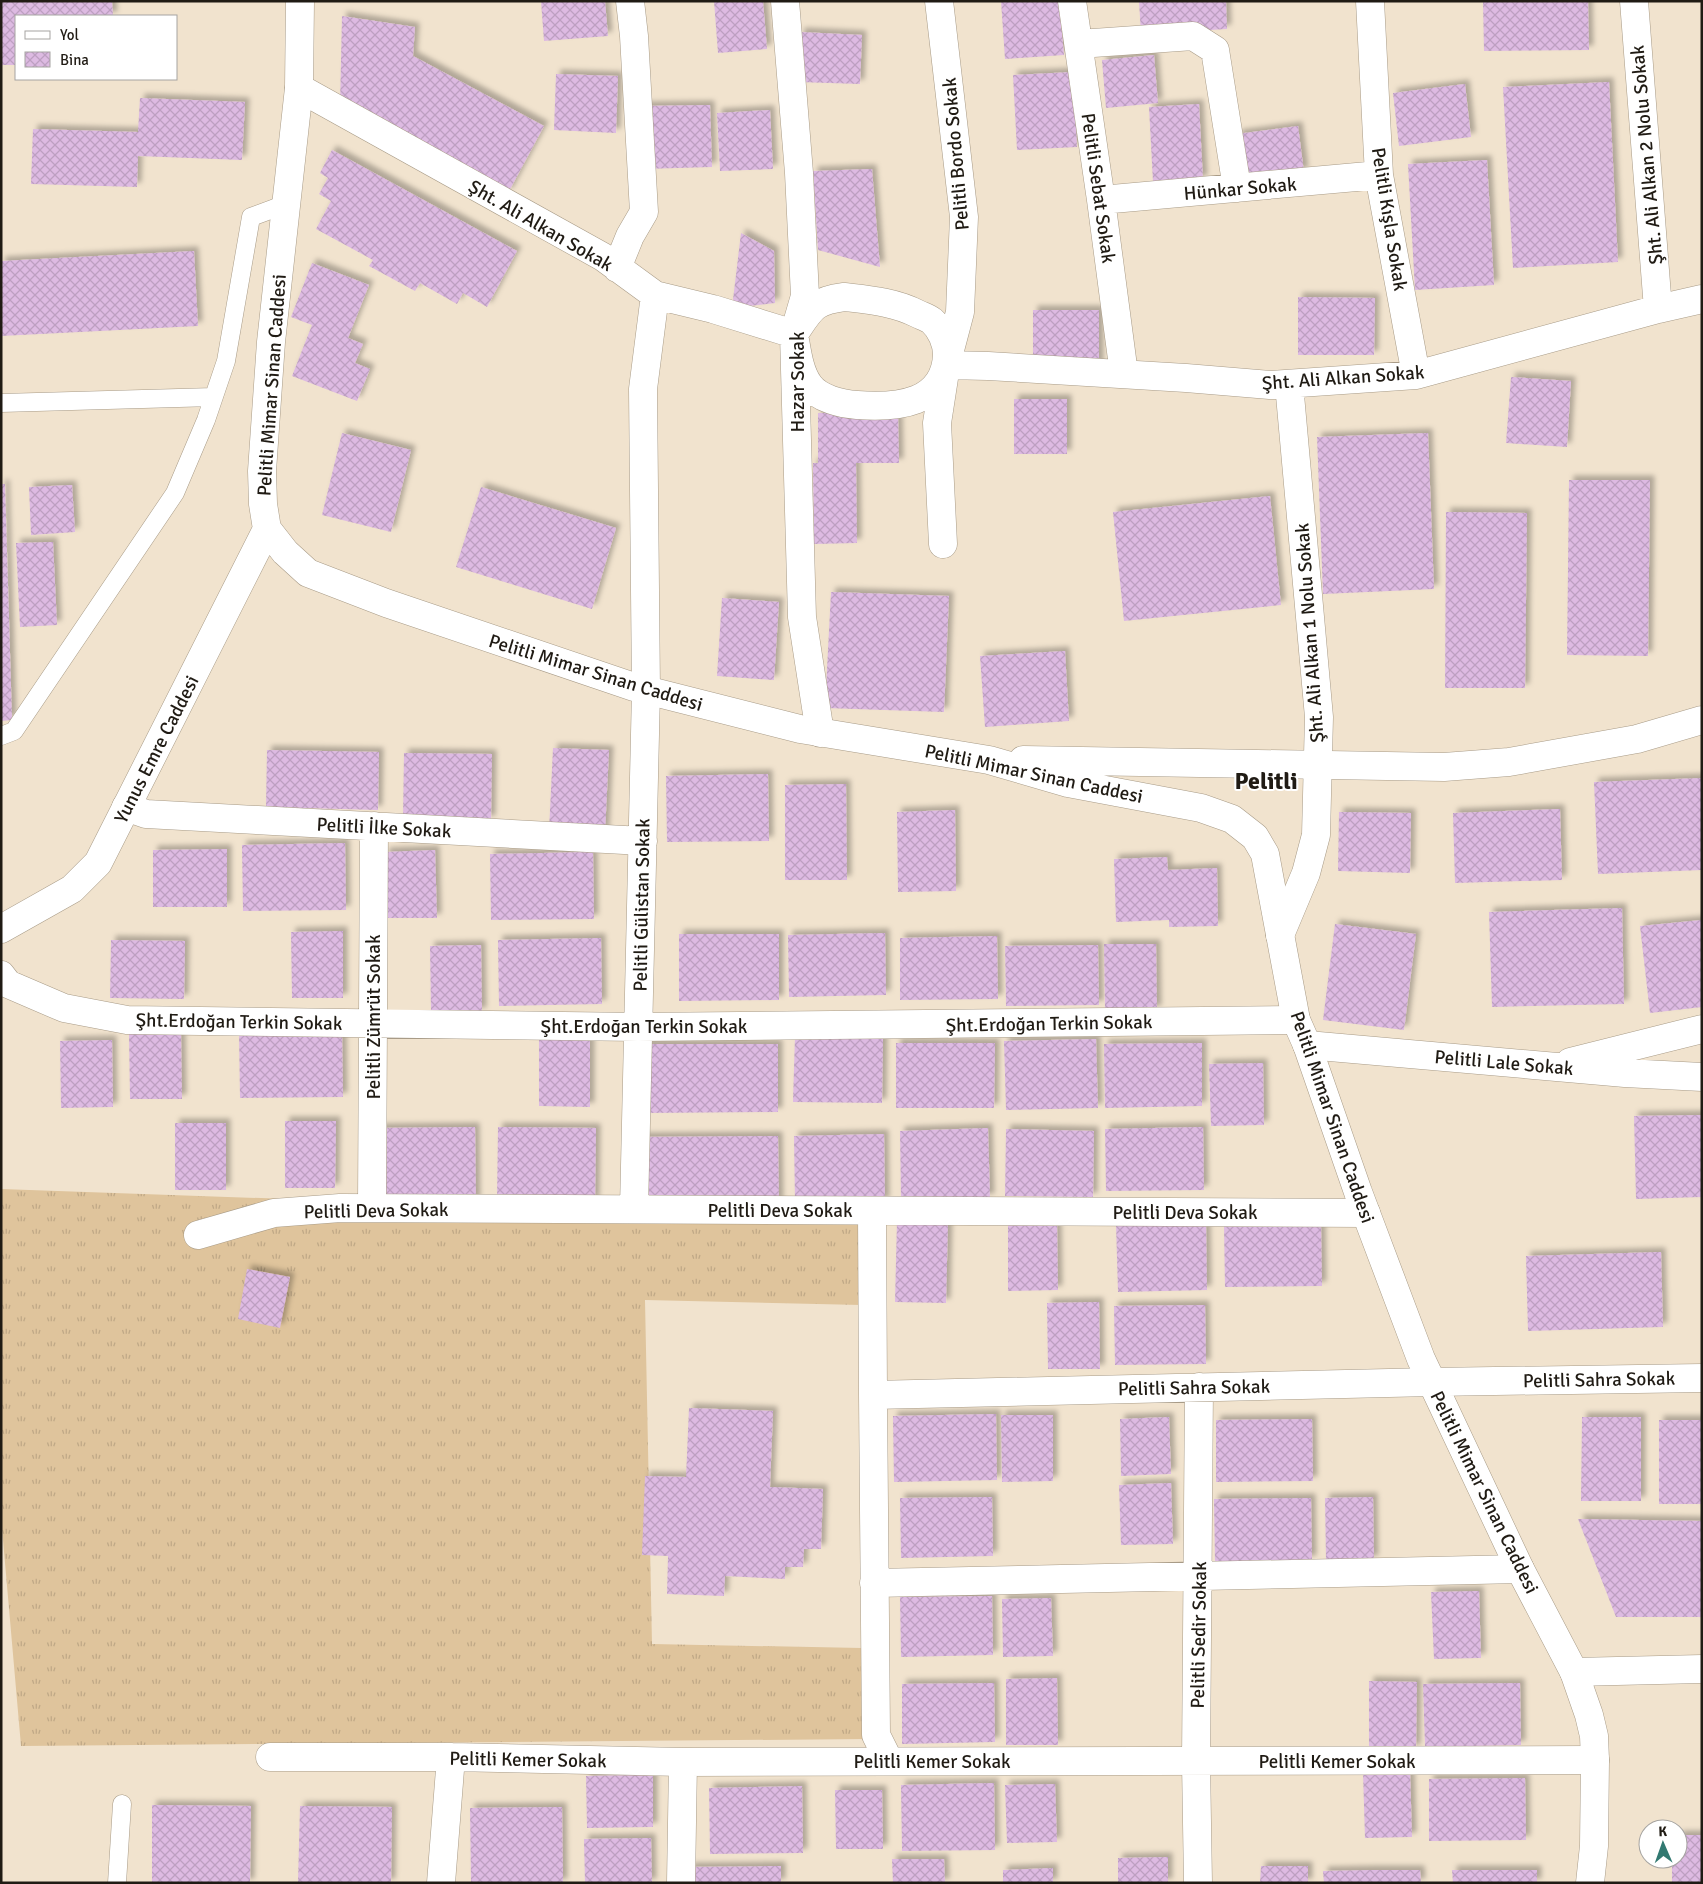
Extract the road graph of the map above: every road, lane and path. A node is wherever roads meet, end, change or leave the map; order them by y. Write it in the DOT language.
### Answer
graph roads {
  1 [pos="300,1"];
  2 [pos="630,1"];
  3 [pos="785,1"];
  4 [pos="939,1"];
  5 [pos="1072,1"];
  6 [pos="1370,1"];
  7 [pos="1634,1"];
  8 [pos="1079,44"];
  9 [pos="299,88"];
  10 [pos="1379,176"];
  11 [pos="1237,188"];
  12 [pos="1101,200"];
  13 [pos="286,204"];
  14 [pos="617,268"];
  15 [pos="655,295"];
  16 [pos="1702,300"];
  17 [pos="1658,309"];
  18 [pos="794,334"];
  19 [pos="946,365"];
  20 [pos="1124,374"];
  21 [pos="1416,375"];
  22 [pos="1289,384"];
  23 [pos="214,397"];
  24 [pos="1,403"];
  25 [pos="267,529"];
  26 [pos="943,544"];
  27 [pos="646,691"];
  28 [pos="1702,720"];
  29 [pos="820,733"];
  30 [pos="1,736"];
  31 [pos="989,760"];
  32 [pos="1318,766"];
  33 [pos="126,807"];
  34 [pos="374,826"];
  35 [pos="642,841"];
  36 [pos="1,929"];
  37 [pos="1280,935"];
  38 [pos="1,975"];
  39 [pos="1296,1020"];
  40 [pos="373,1024"];
  41 [pos="638,1027"];
  42 [pos="1702,1029"];
  43 [pos="1307,1045"];
  44 [pos="1551,1066"];
  45 [pos="1702,1078"];
  46 [pos="372,1208"];
  47 [pos="634,1209"];
  48 [pos="872,1211"];
  49 [pos="1366,1213"];
  50 [pos="198,1234"];
  51 [pos="1702,1378"];
  52 [pos="1432,1382"];
  53 [pos="1199,1387"];
  54 [pos="873,1395"];
  55 [pos="1520,1569"];
  56 [pos="1198,1576"];
  57 [pos="874,1582"];
  58 [pos="1702,1669"];
  59 [pos="1574,1672"];
  60 [pos="270,1757"];
  61 [pos="451,1757"];
  62 [pos="1595,1760"];
  63 [pos="889,1761"];
  64 [pos="683,1762"];
  65 [pos="1196,1762"];
  66 [pos="122,1804"];
  67 [pos="117,1883"];
  68 [pos="441,1883"];
  69 [pos="681,1883"];
  70 [pos="1198,1883"];
  71 [pos="1590,1883"];
  1 -- 9 [label="street, Pelitli Mimar Sinan Caddesi"];
  2 -- 14 [label="street"];
  3 -- 18 [label="street, Hazar Sokak"];
  4 -- 19 [label="street, Pelitli Bordo Sokak"];
  5 -- 8 [label="street, Pelitli Sebat Sokak"];
  6 -- 10 [label="street, Pelitli Kışla Sokak"];
  7 -- 17 [label="street, Şht. Ali Alkan 2 Nolu Sokak"];
  8 -- 11 [label="street"];
  8 -- 12 [label="street, Pelitli Sebat Sokak"];
  9 -- 13 [label="street, Pelitli Mimar Sinan Caddesi"];
  9 -- 14 [label="street, Şht. Ali Alkan Sokak"];
  10 -- 11 [label="street, Hünkar Sokak"];
  10 -- 21 [label="street, Pelitli Kışla Sokak"];
  11 -- 12 [label="street, Hünkar Sokak"];
  12 -- 20 [label="street, Pelitli Sebat Sokak"];
  13 -- 23 [label="lane"];
  13 -- 25 [label="street, Pelitli Mimar Sinan Caddesi"];
  14 -- 15 [label="street, Şht. Ali Alkan Sokak"];
  15 -- 18 [label="street, Şht. Ali Alkan Sokak"];
  15 -- 27 [label="street, Pelitli Gülistan Sokak"];
  16 -- 17 [label="street, Şht. Ali Alkan Sokak"];
  17 -- 21 [label="street, Şht. Ali Alkan Sokak"];
  18 -- 19 [label="street"];
  18 -- 19 [label="street"];
  18 -- 29 [label="street, Hazar Sokak"];
  19 -- 20 [label="street, Şht. Ali Alkan Sokak"];
  19 -- 26 [label="street, Pelitli Bordo Sokak"];
  20 -- 22 [label="street, Şht. Ali Alkan Sokak"];
  21 -- 22 [label="street, Şht. Ali Alkan Sokak"];
  22 -- 32 [label="street, Şht. Ali Alkan 1 Nolu Sokak"];
  23 -- 24 [label="lane"];
  23 -- 30 [label="lane"];
  25 -- 27 [label="street, Pelitli Mimar Sinan Caddesi"];
  25 -- 33 [label="street, Yunus Emre Caddesi"];
  27 -- 29 [label="street, Pelitli Mimar Sinan Caddesi"];
  27 -- 35 [label="street, Pelitli Gülistan Sokak"];
  28 -- 32 [label="street"];
  29 -- 31 [label="street, Pelitli Mimar Sinan Caddesi"];
  31 -- 32 [label="street"];
  31 -- 37 [label="street, Pelitli Mimar Sinan Caddesi"];
  32 -- 37 [label="street, Şht. Ali Alkan 1 Nolu Sokak"];
  33 -- 34 [label="street, Pelitli İlke Sokak"];
  33 -- 36 [label="street, Yunus Emre Caddesi"];
  34 -- 35 [label="street, Pelitli İlke Sokak"];
  34 -- 40 [label="street, Pelitli Zümrüt Sokak"];
  35 -- 41 [label="street, Pelitli Gülistan Sokak"];
  37 -- 39 [label="street, Pelitli Mimar Sinan Caddesi"];
  38 -- 40 [label="street, Şht.Erdoğan Terkin Sokak"];
  39 -- 41 [label="street, Şht.Erdoğan Terkin Sokak"];
  39 -- 43 [label="street, Pelitli Mimar Sinan Caddesi"];
  40 -- 41 [label="street, Şht.Erdoğan Terkin Sokak"];
  40 -- 46 [label="street, Pelitli Zümrüt Sokak"];
  41 -- 47 [label="street, Pelitli Gülistan Sokak"];
  42 -- 44 [label="street"];
  43 -- 44 [label="street, Pelitli Lale Sokak"];
  43 -- 49 [label="street, Pelitli Mimar Sinan Caddesi"];
  44 -- 45 [label="street, Pelitli Lale Sokak"];
  46 -- 47 [label="street, Pelitli Deva Sokak"];
  46 -- 50 [label="street, Pelitli Deva Sokak"];
  47 -- 48 [label="street, Pelitli Deva Sokak"];
  48 -- 49 [label="street, Pelitli Deva Sokak"];
  48 -- 54 [label="street"];
  49 -- 52 [label="street, Pelitli Mimar Sinan Caddesi"];
  51 -- 52 [label="street, Pelitli Sahra Sokak"];
  52 -- 53 [label="street, Pelitli Sahra Sokak"];
  52 -- 55 [label="street, Pelitli Mimar Sinan Caddesi"];
  53 -- 54 [label="street, Pelitli Sahra Sokak"];
  53 -- 56 [label="street, Pelitli Sedir Sokak"];
  54 -- 57 [label="street"];
  55 -- 56 [label="street"];
  55 -- 59 [label="street, Pelitli Mimar Sinan Caddesi"];
  56 -- 57 [label="street"];
  56 -- 65 [label="street, Pelitli Sedir Sokak"];
  57 -- 63 [label="street"];
  58 -- 59 [label="street"];
  59 -- 62 [label="street, Pelitli Mimar Sinan Caddesi"];
  60 -- 61 [label="street, Pelitli Kemer Sokak"];
  61 -- 64 [label="street, Pelitli Kemer Sokak"];
  61 -- 68 [label="street"];
  62 -- 65 [label="street, Pelitli Kemer Sokak"];
  62 -- 71 [label="street, Pelitli Mimar Sinan Caddesi"];
  63 -- 64 [label="street, Pelitli Kemer Sokak"];
  63 -- 65 [label="street, Pelitli Kemer Sokak"];
  64 -- 69 [label="street"];
  65 -- 70 [label="street, Pelitli Sedir Sokak"];
  66 -- 67 [label="lane"];
}
